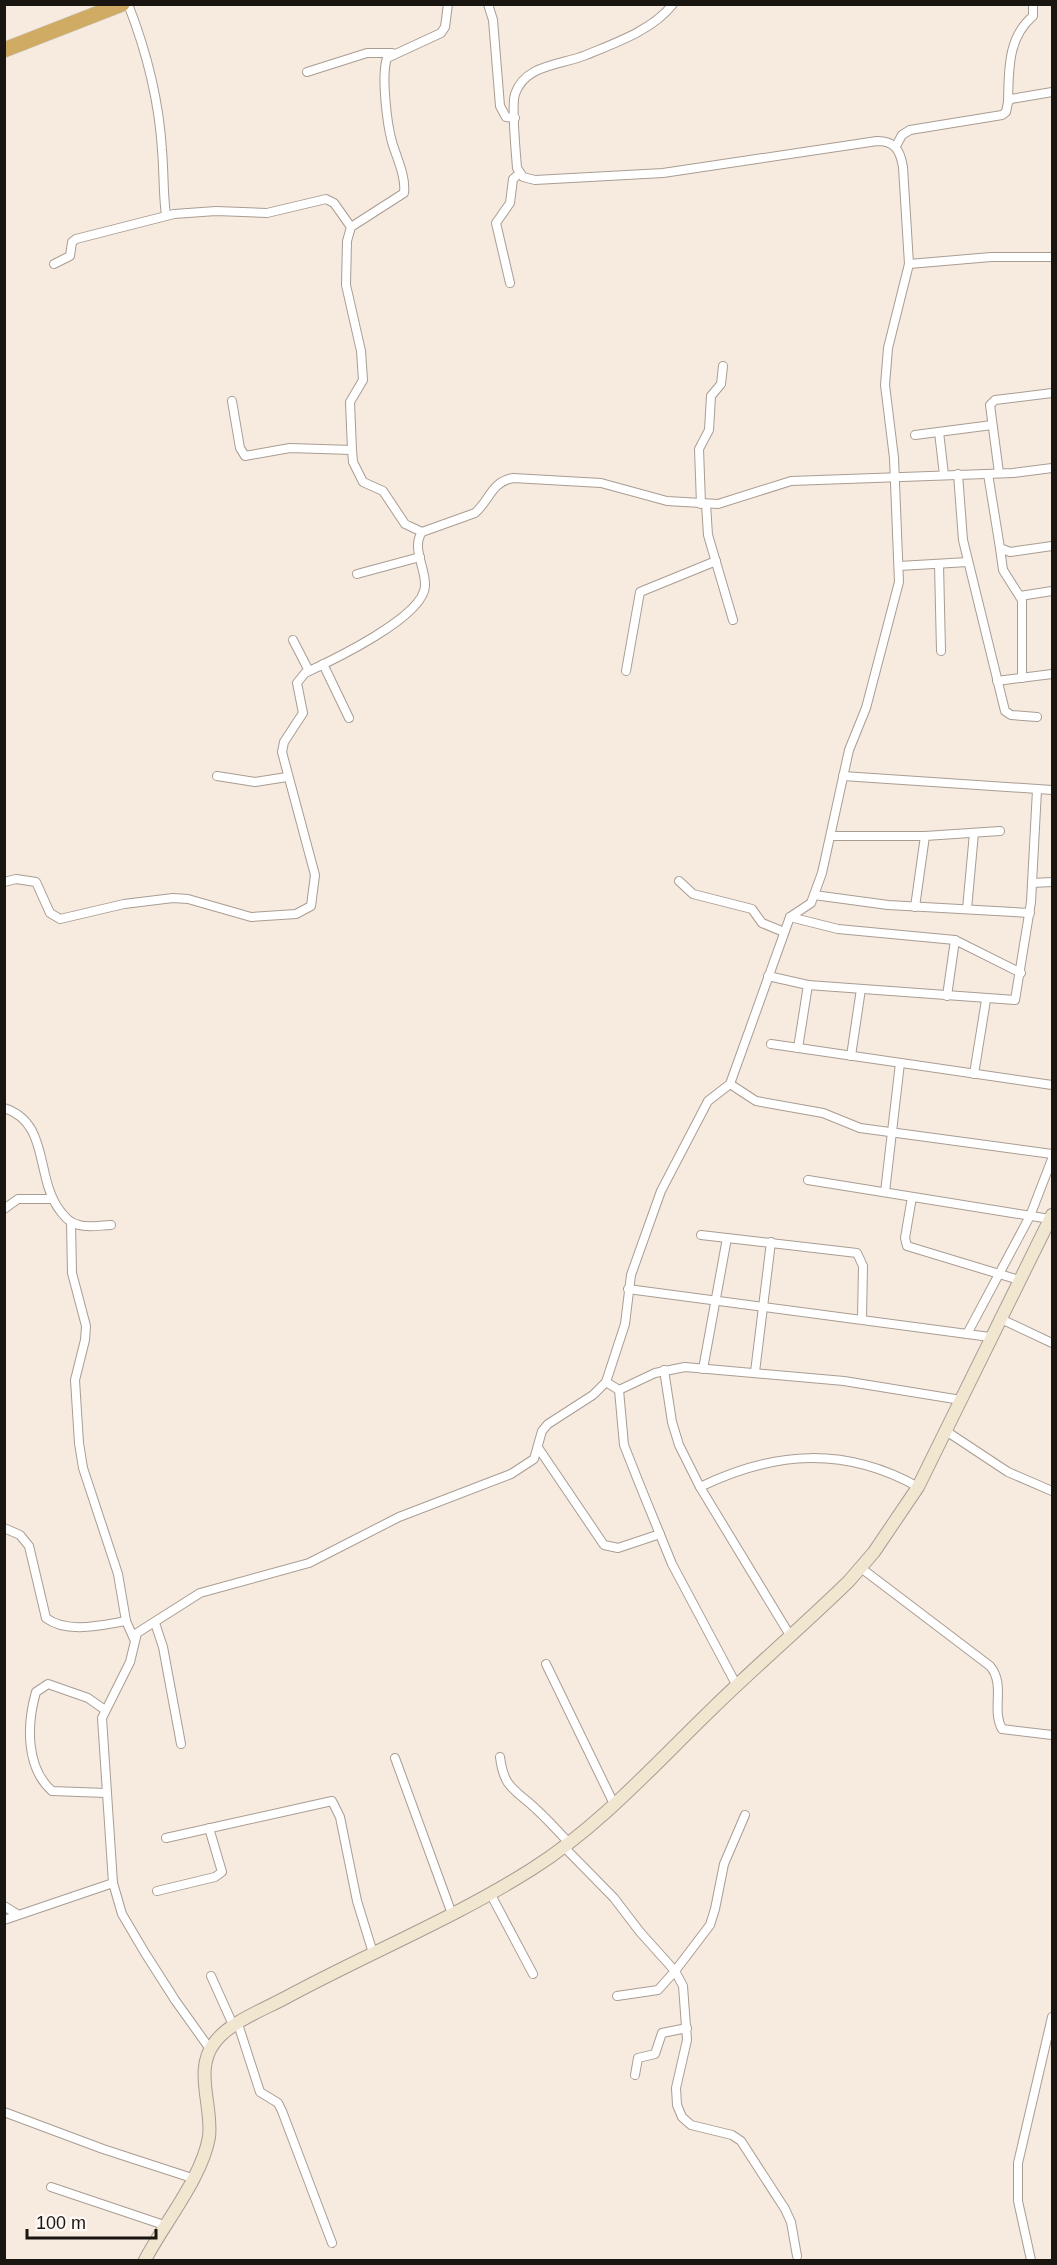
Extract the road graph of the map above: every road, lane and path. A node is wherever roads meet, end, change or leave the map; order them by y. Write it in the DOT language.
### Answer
graph roads {
  1 [pos="122,4"];
  2 [pos="128,4"];
  3 [pos="448,4"];
  4 [pos="488,4"];
  5 [pos="673,4"];
  6 [pos="1033,4"];
  7 [pos="4,50"];
  8 [pos="392,53"];
  9 [pos="307,72"];
  10 [pos="1053,92"];
  11 [pos="1008,102"];
  12 [pos="515,118"];
  13 [pos="896,146"];
  14 [pos="520,173"];
  15 [pos="166,215"];
  16 [pos="351,227"];
  17 [pos="1053,257"];
  18 [pos="54,264"];
  19 [pos="909,264"];
  20 [pos="510,283"];
  21 [pos="723,366"];
  22 [pos="1053,393"];
  23 [pos="232,401"];
  24 [pos="992,425"];
  25 [pos="939,432"];
  26 [pos="915,435"];
  27 [pos="352,450"];
  28 [pos="1053,468"];
  29 [pos="999,473"];
  30 [pos="958,474"];
  31 [pos="988,474"];
  32 [pos="944,475"];
  33 [pos="895,477"];
  34 [pos="703,504"];
  35 [pos="422,532"];
  36 [pos="1053,546"];
  37 [pos="1000,548"];
  38 [pos="420,557"];
  39 [pos="716,561"];
  40 [pos="968,562"];
  41 [pos="939,564"];
  42 [pos="899,566"];
  43 [pos="357,574"];
  44 [pos="1053,591"];
  45 [pos="1020,596"];
  46 [pos="733,620"];
  47 [pos="293,640"];
  48 [pos="941,651"];
  49 [pos="323,664"];
  50 [pos="309,671"];
  51 [pos="626,671"];
  52 [pos="1053,674"];
  53 [pos="1022,678"];
  54 [pos="998,681"];
  55 [pos="1037,717"];
  56 [pos="349,718"];
  57 [pos="217,776"];
  58 [pos="843,776"];
  59 [pos="287,777"];
  60 [pos="1037,790"];
  61 [pos="1053,790"];
  62 [pos="1000,831"];
  63 [pos="974,833"];
  64 [pos="831,836"];
  65 [pos="925,836"];
  66 [pos="679,881"];
  67 [pos="4,882"];
  68 [pos="1053,882"];
  69 [pos="1032,883"];
  70 [pos="814,895"];
  71 [pos="915,907"];
  72 [pos="967,909"];
  73 [pos="1030,913"];
  74 [pos="790,917"];
  75 [pos="784,932"];
  76 [pos="955,940"];
  77 [pos="1021,973"];
  78 [pos="768,976"];
  79 [pos="808,985"];
  80 [pos="861,989"];
  81 [pos="947,996"];
  82 [pos="986,1000"];
  83 [pos="771,1044"];
  84 [pos="798,1048"];
  85 [pos="851,1056"];
  86 [pos="900,1063"];
  87 [pos="974,1074"];
  88 [pos="730,1084"];
  89 [pos="1053,1085"];
  90 [pos="4,1108"];
  91 [pos="892,1131"];
  92 [pos="1053,1154"];
  93 [pos="1053,1159"];
  94 [pos="808,1180"];
  95 [pos="885,1192"];
  96 [pos="912,1197"];
  97 [pos="52,1199"];
  98 [pos="4,1209"];
  99 [pos="1030,1216"];
  100 [pos="1051,1217"];
  101 [pos="71,1222"];
  102 [pos="111,1225"];
  103 [pos="701,1235"];
  104 [pos="727,1238"];
  105 [pos="771,1242"];
  106 [pos="1000,1274"];
  107 [pos="1019,1280"];
  108 [pos="628,1289"];
  109 [pos="715,1302"];
  110 [pos="763,1308"];
  111 [pos="862,1318"];
  112 [pos="999,1318"];
  113 [pos="967,1334"];
  114 [pos="990,1337"];
  115 [pos="1053,1343"];
  116 [pos="703,1368"];
  117 [pos="664,1370"];
  118 [pos="755,1372"];
  119 [pos="606,1382"];
  120 [pos="620,1390"];
  121 [pos="961,1400"];
  122 [pos="946,1431"];
  123 [pos="539,1449"];
  124 [pos="918,1486"];
  125 [pos="700,1487"];
  126 [pos="1053,1491"];
  127 [pos="4,1528"];
  128 [pos="660,1534"];
  129 [pos="861,1568"];
  130 [pos="126,1621"];
  131 [pos="155,1623"];
  132 [pos="791,1637"];
  133 [pos="134,1639"];
  134 [pos="546,1664"];
  135 [pos="737,1686"];
  136 [pos="105,1710"];
  137 [pos="1053,1735"];
  138 [pos="181,1744"];
  139 [pos="500,1757"];
  140 [pos="395,1758"];
  141 [pos="106,1793"];
  142 [pos="614,1804"];
  143 [pos="745,1815"];
  144 [pos="209,1828"];
  145 [pos="166,1838"];
  146 [pos="566,1845"];
  147 [pos="113,1883"];
  148 [pos="157,1891"];
  149 [pos="489,1893"];
  150 [pos="4,1906"];
  151 [pos="17,1914"];
  152 [pos="452,1914"];
  153 [pos="4,1920"];
  154 [pos="373,1953"];
  155 [pos="675,1971"];
  156 [pos="533,1974"];
  157 [pos="211,1976"];
  158 [pos="617,1996"];
  159 [pos="1053,2017"];
  160 [pos="236,2026"];
  161 [pos="687,2028"];
  162 [pos="210,2049"];
  163 [pos="635,2074"];
  164 [pos="4,2112"];
  165 [pos="192,2178"];
  166 [pos="51,2187"];
  167 [pos="164,2225"];
  168 [pos="333,2243"];
  169 [pos="797,2256"];
  170 [pos="145,2260"];
  171 [pos="1032,2260"];
  1 -- 7 [label="highway"];
  2 -- 15 [label="street"];
  3 -- 8 [label="street"];
  4 -- 12 [label="street"];
  5 -- 12 [label="street"];
  6 -- 11 [label="street"];
  8 -- 9 [label="street"];
  8 -- 16 [label="street"];
  10 -- 11 [label="street"];
  11 -- 13 [label="street"];
  12 -- 14 [label="street"];
  13 -- 14 [label="street"];
  13 -- 19 [label="street"];
  14 -- 20 [label="street"];
  15 -- 16 [label="street"];
  15 -- 18 [label="street"];
  16 -- 27 [label="street"];
  17 -- 19 [label="street"];
  19 -- 33 [label="street"];
  21 -- 34 [label="street"];
  22 -- 24 [label="street"];
  23 -- 27 [label="street"];
  24 -- 25 [label="street"];
  24 -- 29 [label="street"];
  25 -- 26 [label="street"];
  25 -- 32 [label="street"];
  27 -- 35 [label="street"];
  28 -- 29 [label="street"];
  29 -- 31 [label="street"];
  30 -- 31 [label="street"];
  30 -- 32 [label="street"];
  30 -- 40 [label="street"];
  31 -- 37 [label="street"];
  32 -- 33 [label="street"];
  33 -- 34 [label="street"];
  33 -- 42 [label="street"];
  34 -- 35 [label="street"];
  34 -- 39 [label="street"];
  35 -- 38 [label="street"];
  36 -- 37 [label="street"];
  37 -- 45 [label="street"];
  38 -- 43 [label="street"];
  38 -- 49 [label="street"];
  39 -- 46 [label="street"];
  39 -- 51 [label="street"];
  40 -- 41 [label="street"];
  40 -- 54 [label="street"];
  41 -- 42 [label="street"];
  41 -- 48 [label="street"];
  42 -- 58 [label="street"];
  44 -- 45 [label="street"];
  45 -- 53 [label="street"];
  47 -- 50 [label="street"];
  49 -- 50 [label="street"];
  49 -- 56 [label="street"];
  50 -- 59 [label="street"];
  52 -- 53 [label="street"];
  53 -- 54 [label="street"];
  54 -- 55 [label="street"];
  57 -- 59 [label="street"];
  58 -- 60 [label="street"];
  58 -- 64 [label="street"];
  59 -- 67 [label="street"];
  60 -- 61 [label="street"];
  60 -- 69 [label="street"];
  62 -- 63 [label="street"];
  63 -- 65 [label="street"];
  63 -- 72 [label="street"];
  64 -- 65 [label="street"];
  64 -- 70 [label="street"];
  65 -- 71 [label="street"];
  66 -- 75 [label="street"];
  68 -- 69 [label="street"];
  69 -- 73 [label="street"];
  70 -- 71 [label="street"];
  70 -- 74 [label="street"];
  71 -- 72 [label="street"];
  72 -- 73 [label="street"];
  73 -- 77 [label="street"];
  74 -- 75 [label="street"];
  74 -- 76 [label="street"];
  75 -- 78 [label="street"];
  76 -- 77 [label="street"];
  76 -- 81 [label="street"];
  77 -- 82 [label="street"];
  78 -- 79 [label="street"];
  78 -- 88 [label="street"];
  79 -- 80 [label="street"];
  79 -- 84 [label="street"];
  80 -- 81 [label="street"];
  80 -- 85 [label="street"];
  81 -- 82 [label="street"];
  82 -- 87 [label="street"];
  83 -- 84 [label="street"];
  84 -- 85 [label="street"];
  85 -- 86 [label="street"];
  86 -- 87 [label="street"];
  86 -- 91 [label="street"];
  87 -- 89 [label="street"];
  88 -- 91 [label="street"];
  88 -- 108 [label="street"];
  90 -- 97 [label="street"];
  91 -- 92 [label="street"];
  91 -- 95 [label="street"];
  93 -- 99 [label="street"];
  94 -- 95 [label="street"];
  95 -- 96 [label="street"];
  96 -- 99 [label="street"];
  96 -- 106 [label="street"];
  97 -- 98 [label="street"];
  97 -- 101 [label="street"];
  99 -- 100 [label="street"];
  99 -- 106 [label="street"];
  100 -- 107 [label="street"];
  101 -- 102 [label="street"];
  101 -- 130 [label="street"];
  103 -- 104 [label="street"];
  104 -- 105 [label="street"];
  104 -- 109 [label="street"];
  105 -- 110 [label="street"];
  105 -- 111 [label="street"];
  106 -- 107 [label="street"];
  106 -- 113 [label="street"];
  107 -- 112 [label="street"];
  108 -- 109 [label="street"];
  108 -- 119 [label="street"];
  109 -- 110 [label="street"];
  109 -- 116 [label="street"];
  110 -- 111 [label="street"];
  110 -- 118 [label="street"];
  111 -- 113 [label="street"];
  112 -- 114 [label="street"];
  112 -- 115 [label="street"];
  113 -- 114 [label="street"];
  114 -- 121 [label="street"];
  116 -- 117 [label="street"];
  116 -- 118 [label="street"];
  117 -- 120 [label="street"];
  117 -- 125 [label="street"];
  118 -- 121 [label="street"];
  119 -- 120 [label="street"];
  119 -- 123 [label="street"];
  120 -- 128 [label="street"];
  121 -- 122 [label="street"];
  122 -- 124 [label="street"];
  122 -- 126 [label="street"];
  123 -- 128 [label="street"];
  123 -- 131 [label="street"];
  124 -- 125 [label="street"];
  124 -- 129 [label="street"];
  125 -- 132 [label="street"];
  127 -- 130 [label="street"];
  128 -- 135 [label="street"];
  129 -- 132 [label="street"];
  129 -- 137 [label="street"];
  130 -- 133 [label="street"];
  131 -- 133 [label="street"];
  131 -- 138 [label="street"];
  132 -- 135 [label="street"];
  133 -- 136 [label="street"];
  134 -- 142 [label="street"];
  135 -- 142 [label="street"];
  136 -- 141 [label="street"];
  136 -- 141 [label="street"];
  139 -- 146 [label="street"];
  140 -- 152 [label="street"];
  141 -- 147 [label="street"];
  142 -- 146 [label="street"];
  143 -- 155 [label="street"];
  144 -- 145 [label="street"];
  144 -- 148 [label="street"];
  144 -- 154 [label="street"];
  146 -- 149 [label="street"];
  146 -- 155 [label="street"];
  147 -- 151 [label="street"];
  147 -- 162 [label="street"];
  149 -- 152 [label="street"];
  149 -- 156 [label="street"];
  150 -- 151 [label="street"];
  151 -- 153 [label="street"];
  152 -- 154 [label="street"];
  154 -- 160 [label="street"];
  155 -- 158 [label="street"];
  155 -- 161 [label="street"];
  157 -- 160 [label="street"];
  159 -- 171 [label="street"];
  160 -- 162 [label="street"];
  160 -- 168 [label="street"];
  161 -- 163 [label="street"];
  161 -- 169 [label="street"];
  162 -- 165 [label="street"];
  164 -- 165 [label="street"];
  165 -- 167 [label="street"];
  166 -- 167 [label="street"];
  167 -- 170 [label="street"];
}
